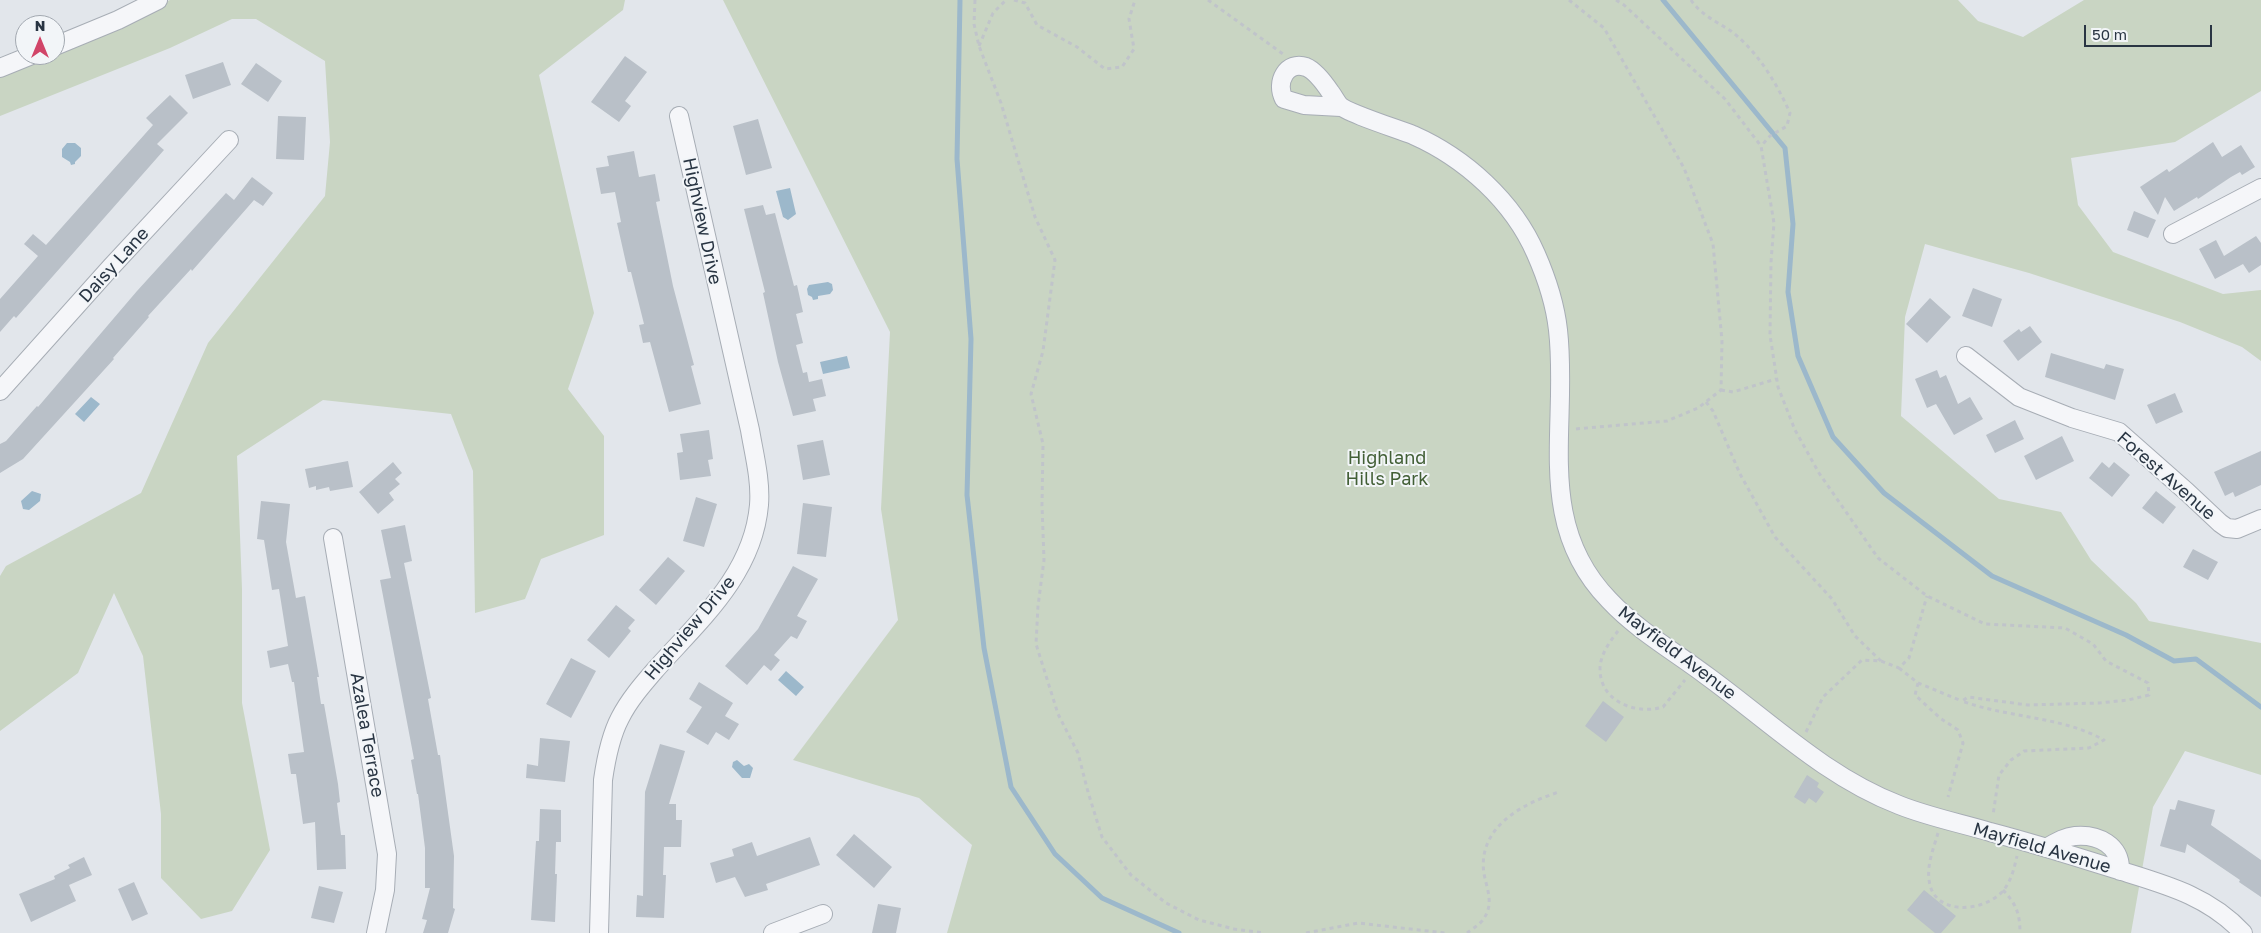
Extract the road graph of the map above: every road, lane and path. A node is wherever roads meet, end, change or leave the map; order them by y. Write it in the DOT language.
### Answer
graph roads {
  1 [pos="158,0"];
  2 [pos="975,0"];
  3 [pos="1006,0"];
  4 [pos="1014,0"];
  5 [pos="1135,0"];
  6 [pos="1208,0"];
  7 [pos="1569,0"];
  8 [pos="1616,0"];
  9 [pos="1691,0"];
  10 [pos="65,42"];
  11 [pos="979,46"];
  12 [pos="15,62"];
  13 [pos="1299,66"];
  14 [pos="0,68"];
  15 [pos="1341,107"];
  16 [pos="679,116"];
  17 [pos="229,140"];
  18 [pos="1761,146"];
  19 [pos="2261,188"];
  20 [pos="2172,234"];
  21 [pos="1966,356"];
  22 [pos="1776,379"];
  23 [pos="1721,390"];
  24 [pos="0,391"];
  25 [pos="1706,402"];
  26 [pos="1559,430"];
  27 [pos="2261,519"];
  28 [pos="332,538"];
  29 [pos="1926,596"];
  30 [pos="1627,618"];
  31 [pos="1881,661"];
  32 [pos="1695,667"];
  33 [pos="1899,668"];
  34 [pos="1918,684"];
  35 [pos="1962,700"];
  36 [pos="1800,747"];
  37 [pos="1559,792"];
  38 [pos="1948,797"];
  39 [pos="1940,828"];
  40 [pos="1990,832"];
  41 [pos="2021,840"];
  42 [pos="2046,848"];
  43 [pos="2120,871"];
  44 [pos="2003,890"];
  45 [pos="823,914"];
  46 [pos="376,933"];
  47 [pos="599,933"];
  48 [pos="773,933"];
  49 [pos="1264,933"];
  50 [pos="1306,933"];
  51 [pos="1445,933"];
  52 [pos="1466,933"];
  53 [pos="2020,933"];
  54 [pos="2243,933"];
  1 -- 10 [label="street"];
  2 -- 11 [label="path"];
  3 -- 11 [label="path"];
  4 -- 5 [label="path"];
  6 -- 13 [label="path"];
  7 -- 23 [label="path"];
  8 -- 18 [label="path"];
  9 -- 18 [label="path"];
  11 -- 49 [label="path"];
  12 -- 14 [label="street"];
  13 -- 15 [label="street"];
  13 -- 15 [label="street, Mayfield Avenue"];
  15 -- 26 [label="street, Mayfield Avenue"];
  16 -- 47 [label="street, Highview Drive"];
  17 -- 24 [label="street, Daisy Lane"];
  18 -- 22 [label="path"];
  19 -- 20 [label="street"];
  21 -- 27 [label="street, Forest Avenue"];
  22 -- 23 [label="path"];
  22 -- 29 [label="path"];
  23 -- 25 [label="path"];
  25 -- 26 [label="path"];
  25 -- 31 [label="path"];
  26 -- 30 [label="street, Mayfield Avenue"];
  28 -- 46 [label="street, Azalea Terrace"];
  29 -- 33 [label="path"];
  29 -- 35 [label="path"];
  30 -- 32 [label="street, Mayfield Avenue"];
  30 -- 32 [label="path"];
  31 -- 33 [label="path"];
  31 -- 36 [label="path"];
  32 -- 36 [label="street, Mayfield Avenue"];
  33 -- 34 [label="path"];
  34 -- 35 [label="path"];
  34 -- 38 [label="path"];
  35 -- 40 [label="path"];
  36 -- 40 [label="street, Mayfield Avenue"];
  37 -- 52 [label="path"];
  39 -- 44 [label="path"];
  40 -- 41 [label="street, Mayfield Avenue"];
  41 -- 42 [label="street, Mayfield Avenue"];
  41 -- 44 [label="path"];
  42 -- 43 [label="street, Mayfield Avenue"];
  42 -- 43 [label="street"];
  43 -- 54 [label="street, Mayfield Avenue"];
  44 -- 53 [label="path"];
  45 -- 48 [label="street"];
  50 -- 51 [label="path"];
}
